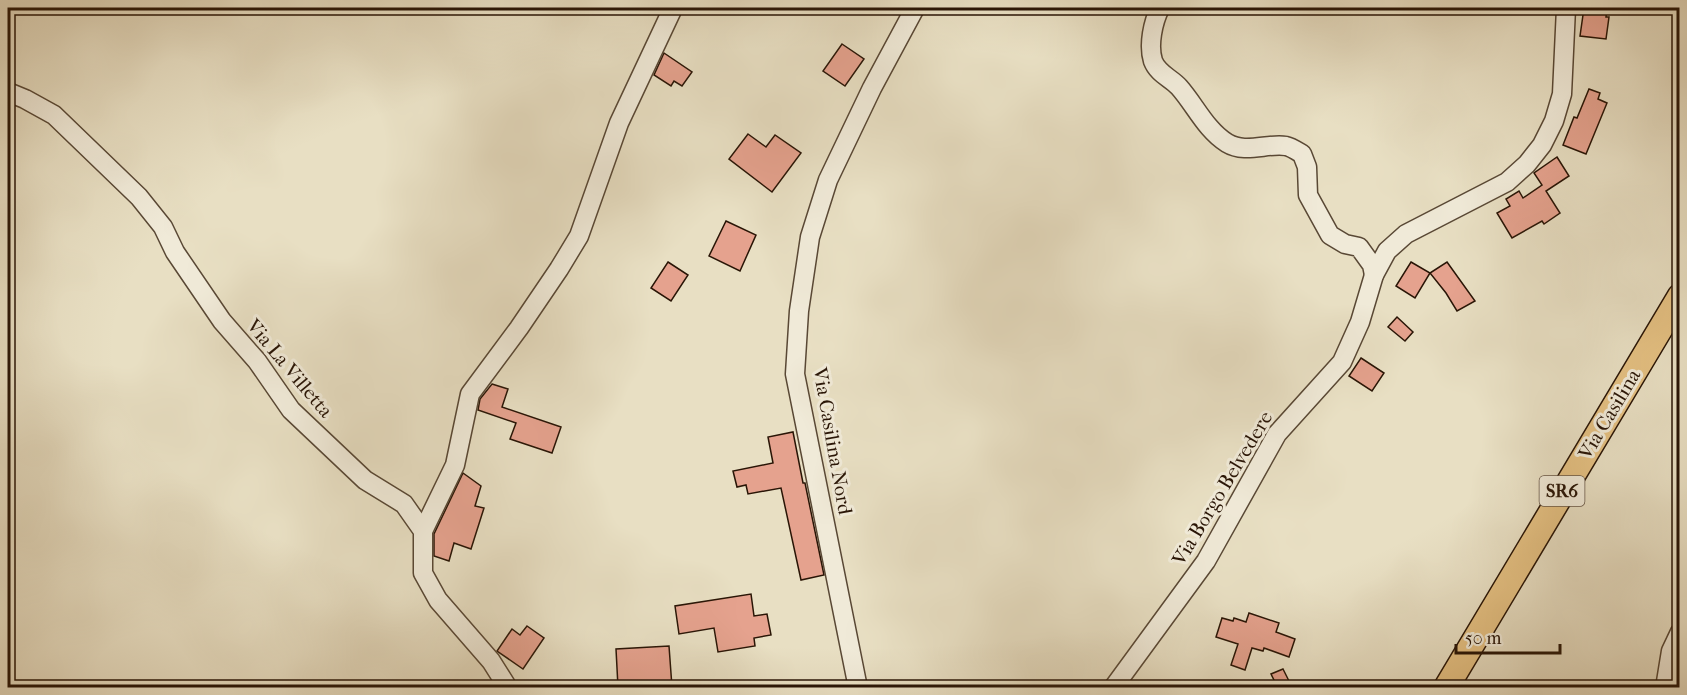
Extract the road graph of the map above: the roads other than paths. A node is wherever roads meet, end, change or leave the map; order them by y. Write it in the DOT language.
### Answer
graph roads {
  1 [pos="674,8"];
  2 [pos="915,8"];
  3 [pos="1160,8"];
  4 [pos="1566,8"];
  5 [pos="8,92"];
  6 [pos="1374,275"];
  7 [pos="1680,296"];
  8 [pos="423,531"];
  9 [pos="1680,632"];
  10 [pos="508,687"];
  11 [pos="858,687"];
  12 [pos="1113,687"];
  13 [pos="1446,687"];
  14 [pos="1665,687"];
  1 -- 8 [label="street"];
  2 -- 11 [label="street, Via Casilina Nord"];
  3 -- 6 [label="street"];
  4 -- 6 [label="street, Via Borgo Belvedere"];
  5 -- 8 [label="street, Via La Villetta"];
  6 -- 12 [label="street, Via Borgo Belvedere"];
  7 -- 13 [label="main road, Via Casilina / SR6"];
  8 -- 10 [label="street"];
  9 -- 14 [label="street"];
}
